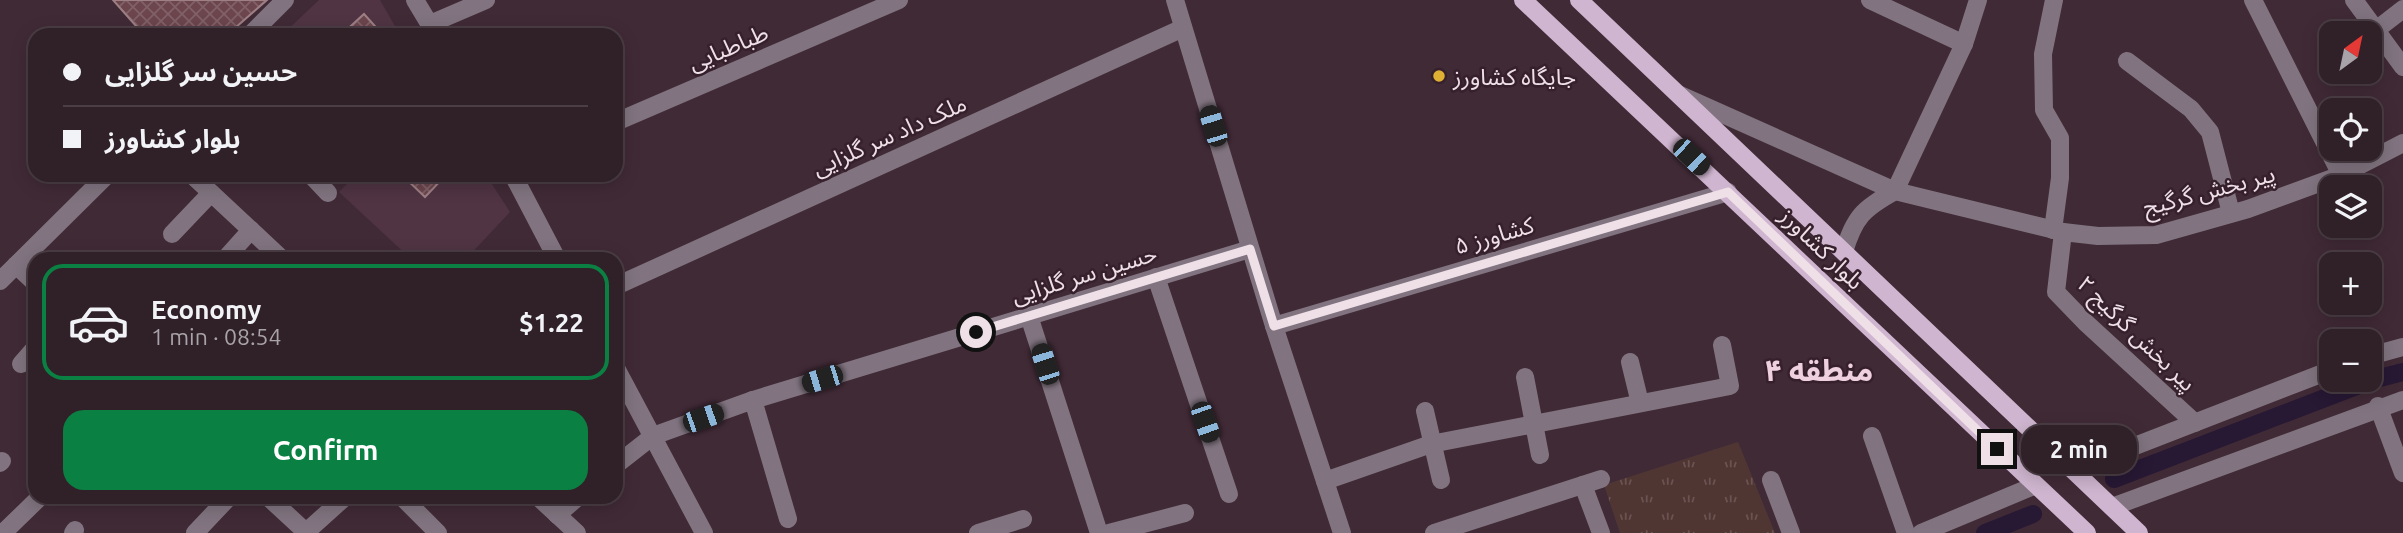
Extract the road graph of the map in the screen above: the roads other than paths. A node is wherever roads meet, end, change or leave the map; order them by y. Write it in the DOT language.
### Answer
graph roads {
  1 [pos="285,0"];
  2 [pos="415,0"];
  3 [pos="486,0"];
  4 [pos="899,0"];
  5 [pos="1174,0"];
  6 [pos="1523,0"];
  7 [pos="1579,0"];
  8 [pos="1870,0"];
  9 [pos="1978,0"];
  10 [pos="2054,0"];
  11 [pos="2253,0"];
  12 [pos="2354,0"];
  13 [pos="2403,9"];
  14 [pos="2369,21"];
  15 [pos="2382,25"];
  16 [pos="257,28"];
  17 [pos="432,28"];
  18 [pos="435,28"];
  19 [pos="1183,28"];
  20 [pos="2382,37"];
  21 [pos="1964,44"];
  22 [pos="2400,57"];
  23 [pos="2127,61"];
  24 [pos="1680,95"];
  25 [pos="623,119"];
  26 [pos="2403,143"];
  27 [pos="2341,175"];
  28 [pos="100,182"];
  29 [pos="199,182"];
  30 [pos="318,182"];
  31 [pos="517,182"];
  32 [pos="2319,183"];
  33 [pos="1895,191"];
  34 [pos="1728,192"];
  35 [pos="211,193"];
  36 [pos="328,193"];
  37 [pos="2231,213"];
  38 [pos="251,230"];
  39 [pos="2058,231"];
  40 [pos="172,234"];
  41 [pos="1250,249"];
  42 [pos="29,252"];
  43 [pos="231,252"];
  44 [pos="275,252"];
  45 [pos="553,252"];
  46 [pos="1844,252"];
  47 [pos="28,253"];
  48 [pos="16,265"];
  49 [pos="28,276"];
  50 [pos="1156,277"];
  51 [pos="0,281"];
  52 [pos="623,283"];
  53 [pos="1029,316"];
  54 [pos="1274,326"];
  55 [pos="1722,345"];
  56 [pos="2403,347"];
  57 [pos="2382,353"];
  58 [pos="28,356"];
  59 [pos="1630,362"];
  60 [pos="21,364"];
  61 [pos="2319,375"];
  62 [pos="1525,377"];
  63 [pos="623,381"];
  64 [pos="753,400"];
  65 [pos="2403,400"];
  66 [pos="1640,404"];
  67 [pos="2378,407"];
  68 [pos="1425,411"];
  69 [pos="2195,423"];
  70 [pos="1535,424"];
  71 [pos="653,436"];
  72 [pos="1872,436"];
  73 [pos="1432,444"];
  74 [pos="1540,456"];
  75 [pos="623,460"];
  76 [pos="2073,470"];
  77 [pos="2403,473"];
  78 [pos="1601,479"];
  79 [pos="1441,480"];
  80 [pos="1771,480"];
  81 [pos="1325,481"];
  82 [pos="1583,485"];
  83 [pos="2036,485"];
  84 [pos="1229,494"];
  85 [pos="33,504"];
  86 [pos="222,504"];
  87 [pos="275,504"];
  88 [pos="337,504"];
  89 [pos="409,504"];
  90 [pos="546,504"];
  91 [pos="569,504"];
  92 [pos="2112,507"];
  93 [pos="1185,513"];
  94 [pos="557,514"];
  95 [pos="788,519"];
  96 [pos="1023,519"];
  97 [pos="1477,526"];
  98 [pos="3,533"];
  99 [pos="195,533"];
  100 [pos="306,533"];
  101 [pos="438,533"];
  102 [pos="577,533"];
  103 [pos="704,533"];
  104 [pos="978,533"];
  105 [pos="1099,533"];
  106 [pos="1109,533"];
  107 [pos="1342,533"];
  108 [pos="1434,533"];
  109 [pos="1601,533"];
  110 [pos="1791,533"];
  111 [pos="1906,533"];
  112 [pos="1920,533"];
  113 [pos="2083,533"];
  114 [pos="2139,533"];
  1 -- 16 [label="street"];
  2 -- 17 [label="street"];
  3 -- 18 [label="street"];
  4 -- 25 [label="street, طباطبایی"];
  5 -- 19 [label="street"];
  6 -- 34 [label="main road, بلوار کشاورز"];
  7 -- 24 [label="main road, بلوار کشاورز"];
  8 -- 21 [label="street"];
  9 -- 21 [label="street"];
  10 -- 39 [label="street"];
  11 -- 27 [label="street"];
  12 -- 14 [label="street"];
  13 -- 15 [label="street"];
  19 -- 41 [label="street"];
  19 -- 52 [label="street, ملک داد سر گلزایی"];
  20 -- 22 [label="street"];
  21 -- 33 [label="street"];
  23 -- 37 [label="street"];
  24 -- 33 [label="street, پیر بخش گرگیج"];
  24 -- 46 [label="main road, بلوار کشاورز"];
  26 -- 27 [label="street, پیر بخش گرگیج"];
  28 -- 42 [label="street"];
  29 -- 35 [label="street"];
  30 -- 36 [label="street"];
  31 -- 45 [label="street"];
  32 -- 37 [label="street, پیر بخش گرگیج"];
  33 -- 39 [label="street, پیر بخش گرگیج"];
  33 -- 46 [label="street"];
  34 -- 54 [label="street, کشاورز ۵"];
  34 -- 83 [label="main road, بلوار کشاورز"];
  35 -- 38 [label="street"];
  35 -- 40 [label="street"];
  37 -- 39 [label="street, پیر بخش گرگیج"];
  38 -- 43 [label="street"];
  38 -- 44 [label="street"];
  39 -- 69 [label="street, پیر بخش گرگیج ۲"];
  41 -- 50 [label="street, حسین سر گلزایی"];
  41 -- 54 [label="street"];
  46 -- 76 [label="main road, بلوار کشاورز"];
  47 -- 48 [label="street"];
  48 -- 49 [label="street"];
  48 -- 51 [label="street"];
  50 -- 53 [label="street, حسین سر گلزایی"];
  50 -- 84 [label="street"];
  53 -- 64 [label="street, حسین سر گلزایی"];
  53 -- 105 [label="street"];
  54 -- 81 [label="street"];
  55 -- 66 [label="street"];
  56 -- 57 [label="street"];
  58 -- 60 [label="street"];
  59 -- 66 [label="street"];
  61 -- 69 [label="street"];
  62 -- 70 [label="street"];
  63 -- 71 [label="street"];
  64 -- 71 [label="street, حسین سر گلزایی"];
  64 -- 95 [label="street"];
  65 -- 67 [label="street"];
  66 -- 70 [label="street"];
  67 -- 77 [label="street"];
  67 -- 92 [label="street"];
  68 -- 73 [label="street"];
  69 -- 76 [label="street"];
  70 -- 73 [label="street"];
  70 -- 74 [label="street"];
  71 -- 75 [label="street, حسین سر گلزایی"];
  71 -- 103 [label="street"];
  72 -- 111 [label="street"];
  73 -- 79 [label="street"];
  73 -- 81 [label="street"];
  76 -- 92 [label="main road, بلوار کشاورز"];
  78 -- 82 [label="street"];
  80 -- 110 [label="street"];
  81 -- 107 [label="street"];
  82 -- 97 [label="street"];
  82 -- 109 [label="street"];
  83 -- 112 [label="street"];
  83 -- 113 [label="main road, بلوار کشاورز"];
  85 -- 98 [label="street"];
  86 -- 99 [label="street"];
  87 -- 100 [label="street"];
  88 -- 100 [label="street"];
  89 -- 101 [label="street"];
  90 -- 94 [label="street"];
  91 -- 94 [label="street"];
  92 -- 114 [label="main road, بلوار کشاورز"];
  93 -- 106 [label="street"];
  94 -- 102 [label="street"];
  96 -- 104 [label="street"];
  97 -- 108 [label="street"];
}
